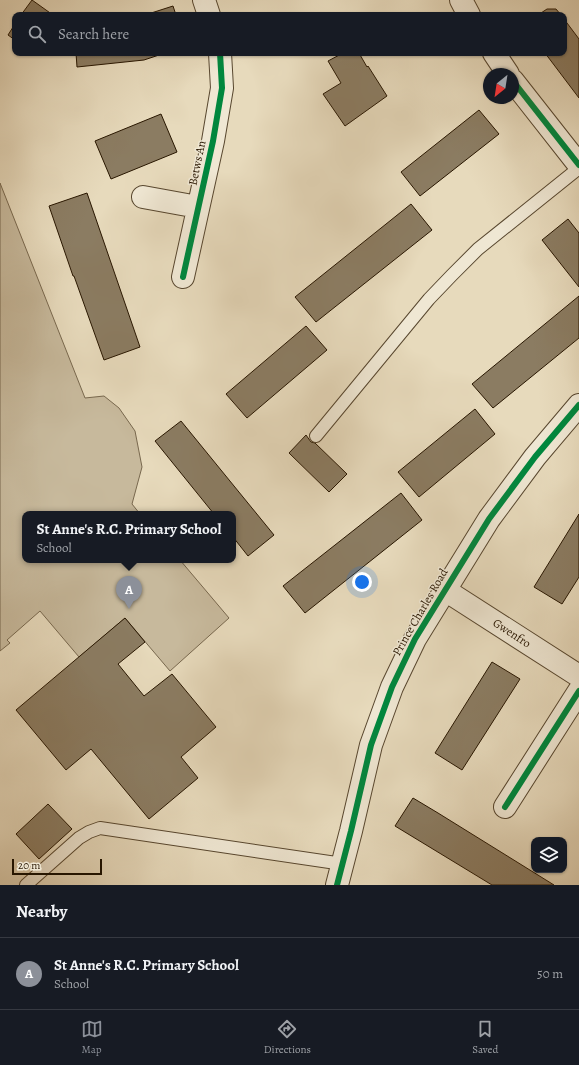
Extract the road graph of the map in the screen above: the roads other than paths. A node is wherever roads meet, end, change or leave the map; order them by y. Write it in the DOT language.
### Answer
graph roads {
  1 [pos="204,0"];
  2 [pos="461,0"];
  3 [pos="208,12"];
  4 [pos="467,12"];
  5 [pos="220,56"];
  6 [pos="496,56"];
  7 [pos="504,68"];
  8 [pos="519,89"];
  9 [pos="579,167"];
  10 [pos="143,197"];
  11 [pos="198,207"];
  12 [pos="183,277"];
  13 [pos="579,405"];
  14 [pos="316,436"];
  15 [pos="445,590"];
  16 [pos="579,676"];
  17 [pos="579,691"];
  18 [pos="505,807"];
  19 [pos="343,864"];
  20 [pos="26,885"];
  21 [pos="337,885"];
  1 -- 3 [label="street"];
  2 -- 4 [label="street"];
  5 -- 11 [label="street, Betws An"];
  6 -- 7 [label="street"];
  8 -- 9 [label="street"];
  9 -- 14 [label="lane"];
  10 -- 11 [label="street"];
  11 -- 12 [label="street, Betws An"];
  13 -- 15 [label="street, Prince Charles Road"];
  15 -- 16 [label="street, Gwenfro"];
  15 -- 19 [label="street, Prince Charles Road"];
  17 -- 18 [label="street"];
  19 -- 20 [label="lane"];
  19 -- 21 [label="street, Prince Charles Road"];
}
